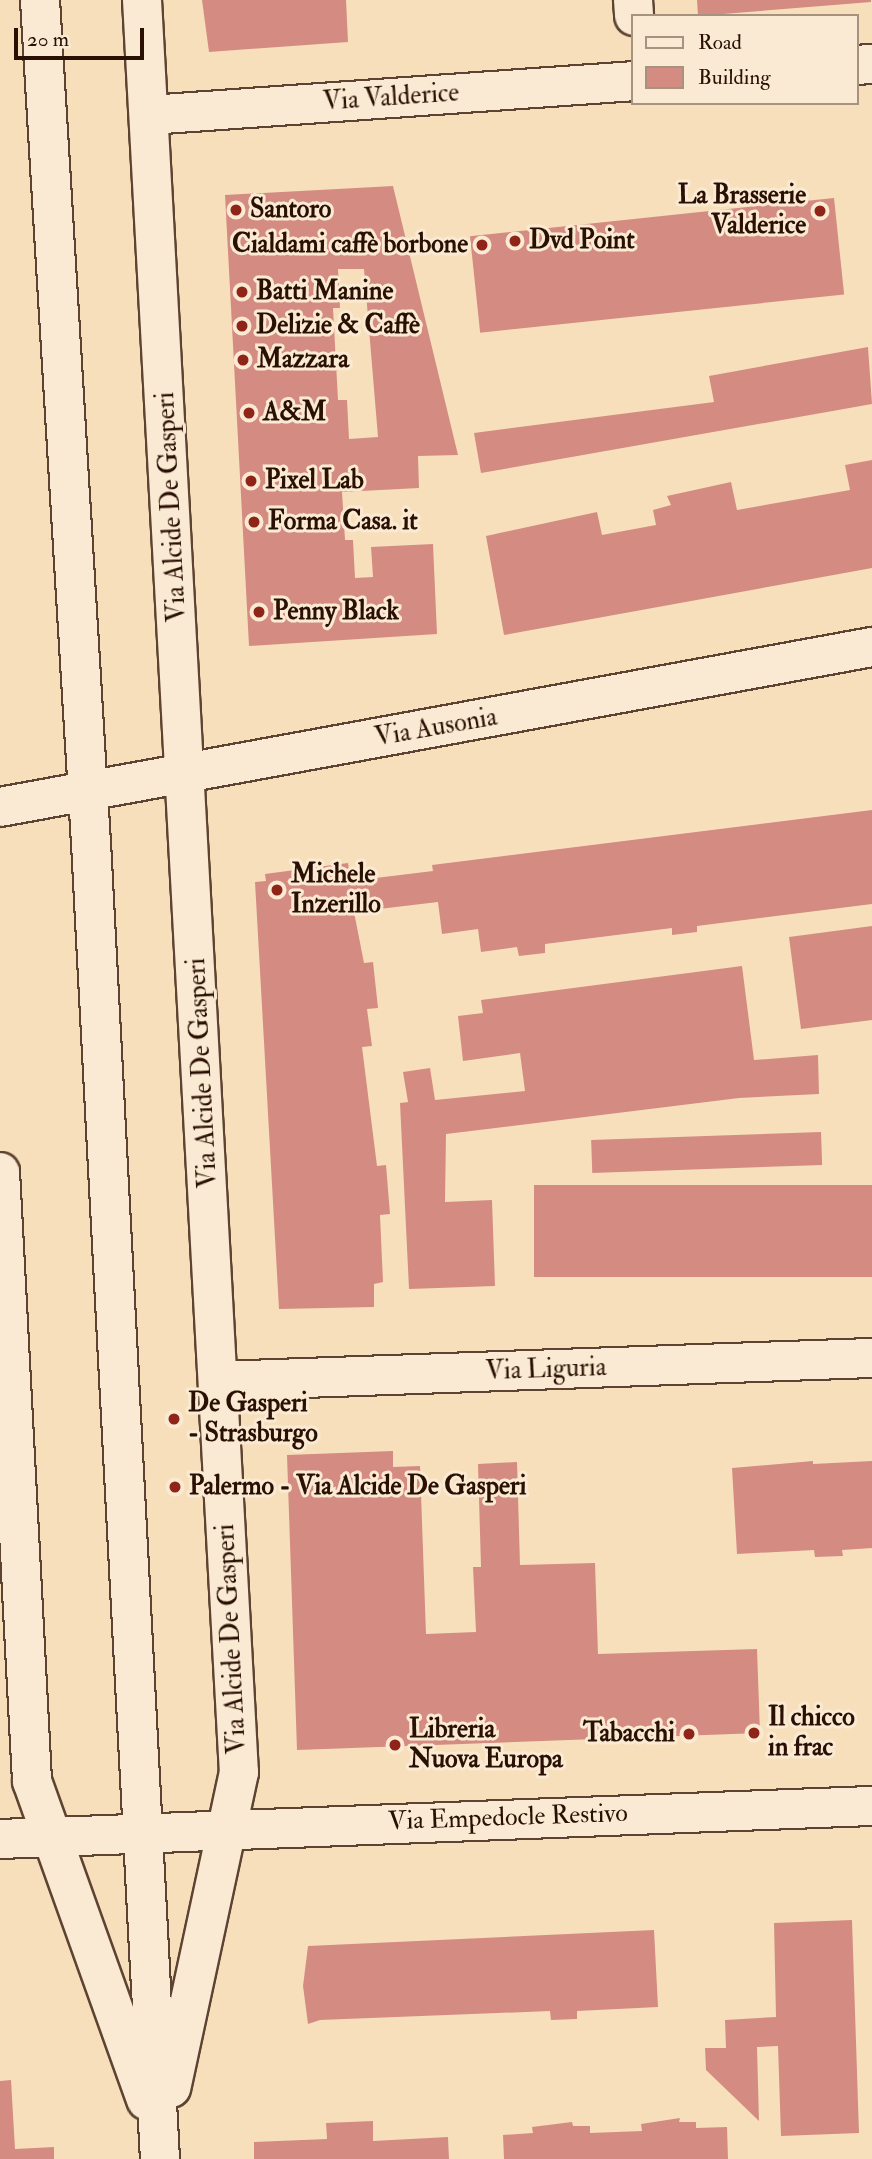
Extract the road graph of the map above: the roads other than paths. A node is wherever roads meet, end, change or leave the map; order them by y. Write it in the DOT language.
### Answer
graph roads {
  1 [pos="40,0"];
  2 [pos="142,0"];
  3 [pos="630,81"];
  4 [pos="149,115"];
  5 [pos="872,647"];
  6 [pos="187,773"];
  7 [pos="88,791"];
  8 [pos="0,807"];
  9 [pos="0,1172"];
  10 [pos="872,1358"];
  11 [pos="219,1381"];
  12 [pos="872,1806"];
  13 [pos="228,1829"];
  14 [pos="143,1832"];
  15 [pos="48,1836"];
  16 [pos="0,1839"];
  17 [pos="160,2149"];
  1 -- 7 [label="street"];
  2 -- 4 [label="street, Via Alcide De Gasperi"];
  3 -- 4 [label="street, Via Valderice"];
  4 -- 6 [label="street, Via Alcide De Gasperi"];
  5 -- 6 [label="street, Via Ausonia"];
  6 -- 7 [label="street, Via Ausonia"];
  6 -- 11 [label="street, Via Alcide De Gasperi"];
  7 -- 8 [label="street, Via Ausonia"];
  7 -- 14 [label="street"];
  9 -- 15 [label="street"];
  10 -- 11 [label="street, Via Liguria"];
  11 -- 13 [label="street, Via Alcide De Gasperi"];
  12 -- 13 [label="street, Via Empedocle Restivo"];
  13 -- 14 [label="street, Via Empedocle Restivo"];
  13 -- 17 [label="street, Via Alcide De Gasperi"];
  14 -- 15 [label="street, Via Empedocle Restivo"];
  14 -- 17 [label="street"];
  15 -- 16 [label="street, Via Empedocle Restivo"];
  15 -- 17 [label="street"];
}
